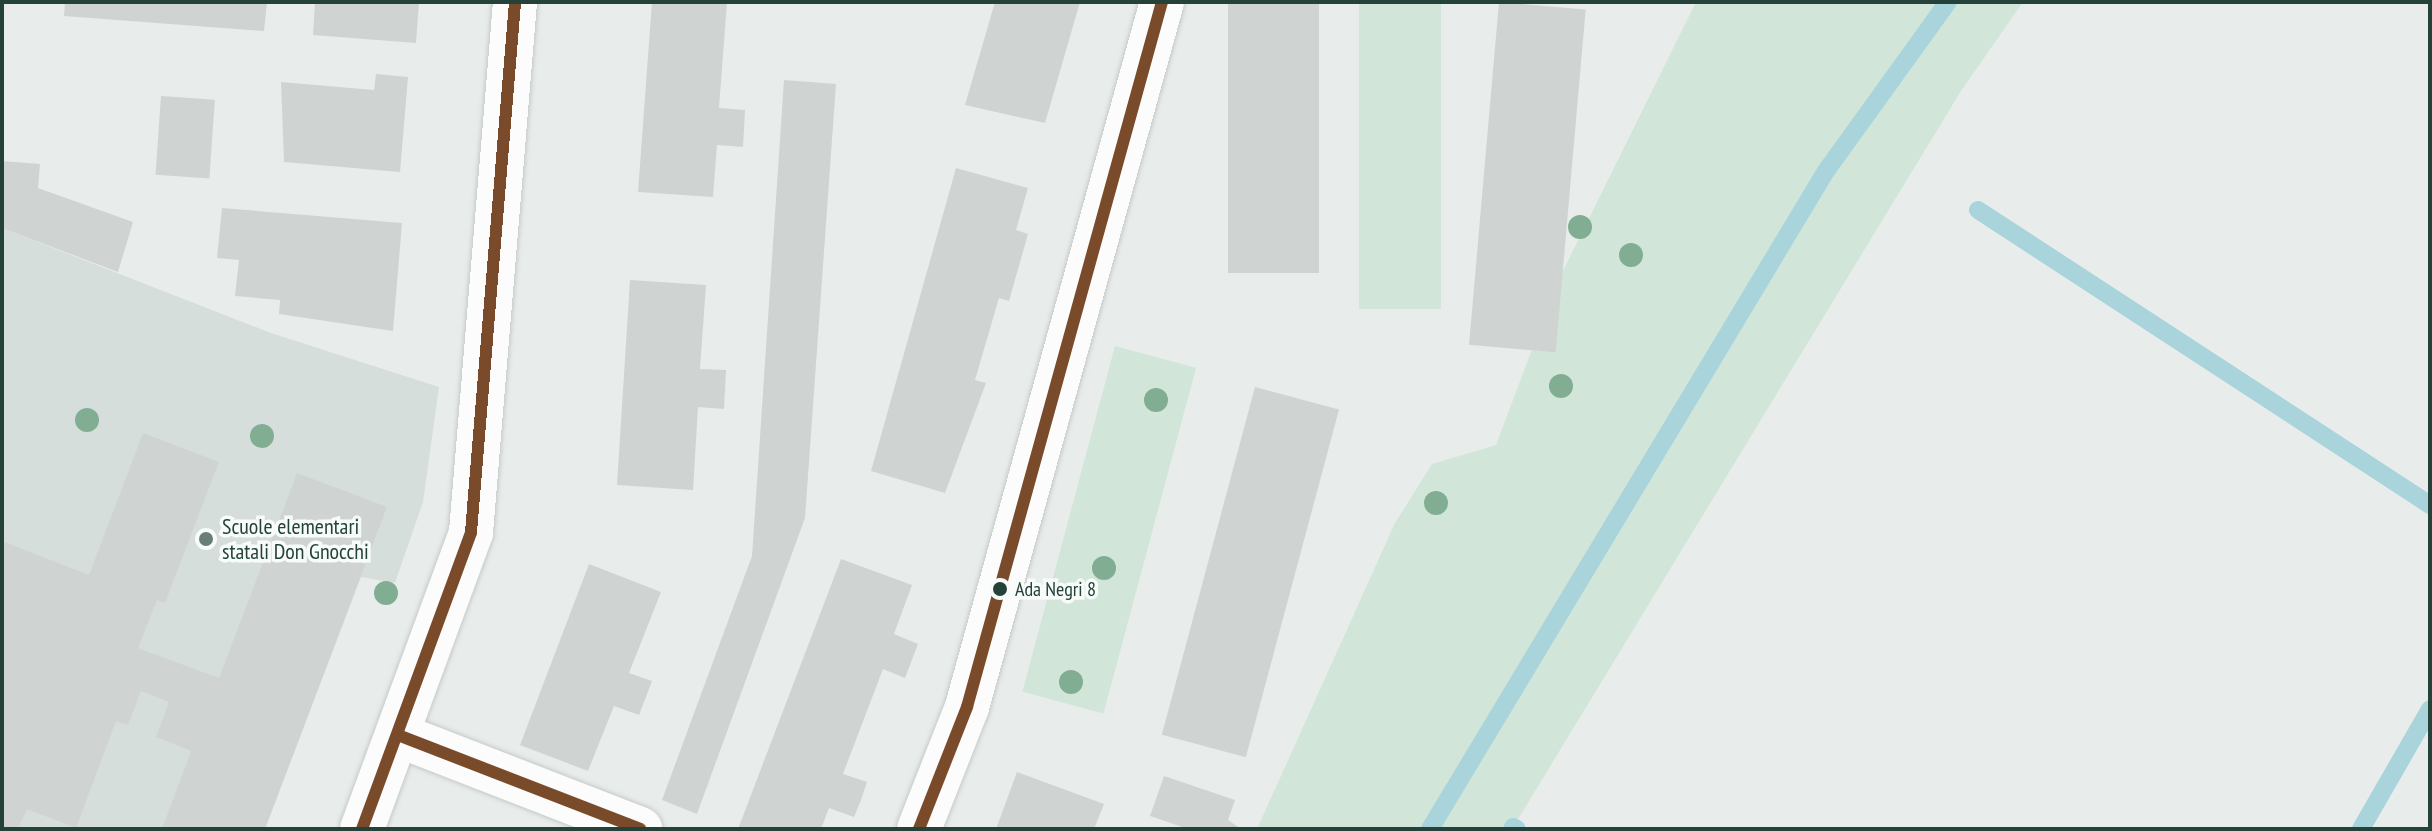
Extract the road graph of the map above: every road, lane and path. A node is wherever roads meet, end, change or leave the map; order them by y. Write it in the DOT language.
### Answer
graph roads {
  1 [pos="515,2"];
  2 [pos="1162,2"];
  3 [pos="398,735"];
  4 [pos="362,829"];
  5 [pos="640,829"];
  6 [pos="919,829"];
  1 -- 3 [label="street"];
  2 -- 6 [label="street"];
  3 -- 4 [label="street"];
  3 -- 5 [label="street"];
}
